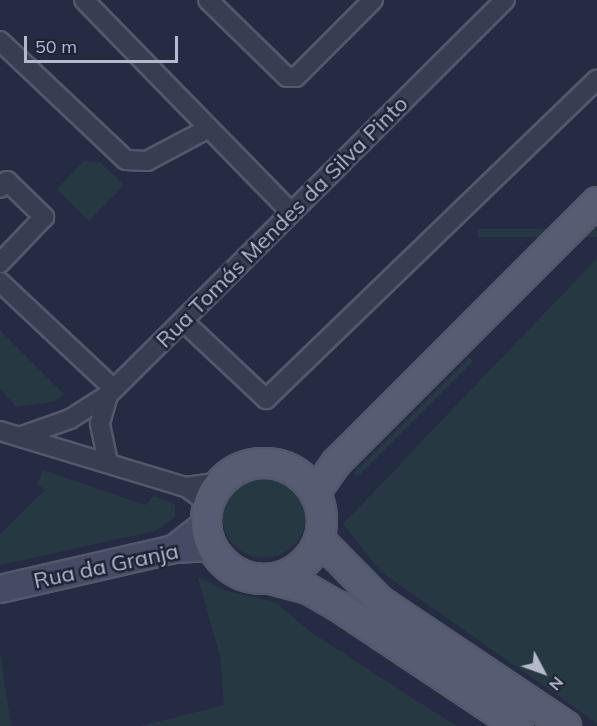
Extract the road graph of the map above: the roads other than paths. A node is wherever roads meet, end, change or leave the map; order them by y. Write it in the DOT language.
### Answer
graph roads {
  1 [pos="84,0"];
  2 [pos="208,0"];
  3 [pos="373,0"];
  4 [pos="505,0"];
  5 [pos="0,41"];
  6 [pos="597,79"];
  7 [pos="209,128"];
  8 [pos="0,188"];
  9 [pos="597,202"];
  10 [pos="291,212"];
  11 [pos="0,263"];
  12 [pos="0,282"];
  13 [pos="183,321"];
  14 [pos="111,392"];
  15 [pos="0,430"];
  16 [pos="22,436"];
  17 [pos="108,462"];
  18 [pos="309,485"];
  19 [pos="186,487"];
  20 [pos="212,514"];
  21 [pos="320,539"];
  22 [pos="270,579"];
  23 [pos="0,589"];
  24 [pos="518,726"];
  25 [pos="566,726"];
  1 -- 7 [label="street"];
  2 -- 3 [label="street"];
  4 -- 10 [label="street, Rua Tomás Mendes da Silva Pinto"];
  5 -- 7 [label="street"];
  6 -- 13 [label="street"];
  7 -- 10 [label="street"];
  8 -- 11 [label="street"];
  9 -- 18 [label="main road"];
  10 -- 13 [label="street, Rua Tomás Mendes da Silva Pinto"];
  12 -- 14 [label="street"];
  13 -- 14 [label="street, Rua Tomás Mendes da Silva Pinto"];
  14 -- 16 [label="street"];
  14 -- 17 [label="street, Rua Tomás Mendes da Silva Pinto"];
  15 -- 16 [label="street"];
  16 -- 17 [label="street"];
  17 -- 19 [label="street"];
  18 -- 20 [label="main road"];
  18 -- 21 [label="main road"];
  19 -- 20 [label="street"];
  19 -- 20 [label="street"];
  20 -- 22 [label="main road"];
  20 -- 23 [label="main road, Rua da Granja"];
  21 -- 22 [label="main road"];
  21 -- 25 [label="main road"];
  22 -- 24 [label="main road"];
}
